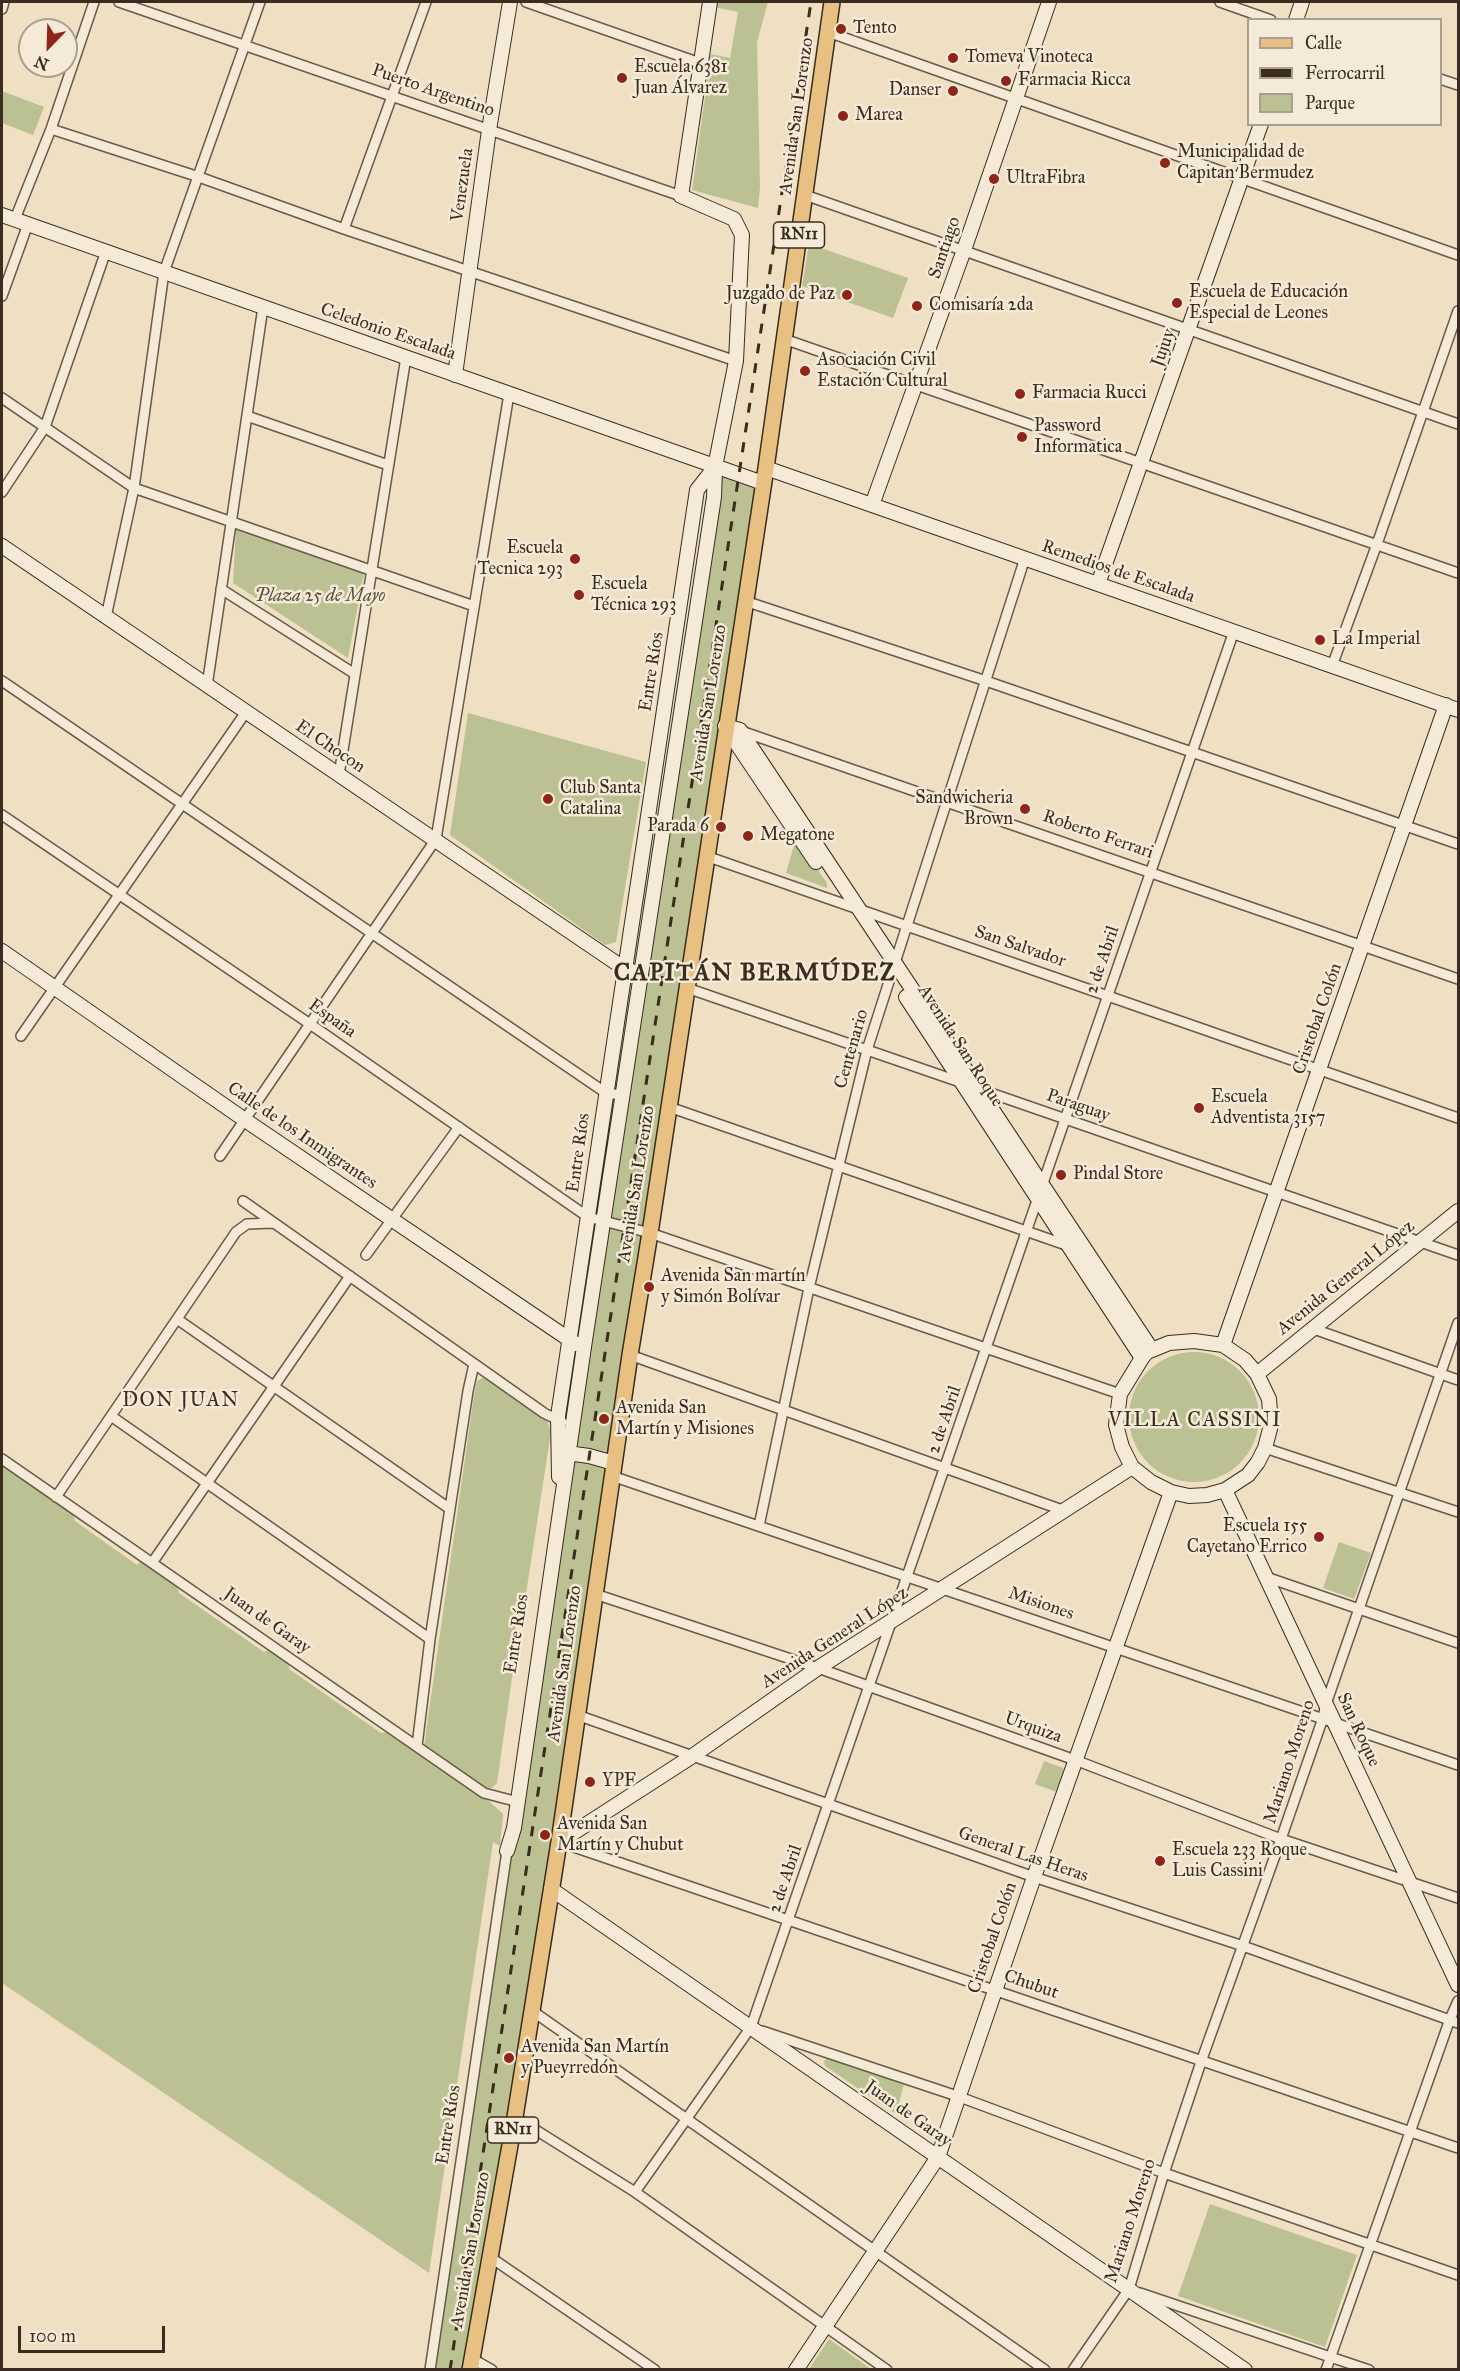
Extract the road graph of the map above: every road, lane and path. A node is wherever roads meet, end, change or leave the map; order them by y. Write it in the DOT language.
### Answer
graph roads {
  1 [pos="4,2"];
  2 [pos="94,2"];
  3 [pos="119,2"];
  4 [pos="260,2"];
  5 [pos="426,2"];
  6 [pos="510,2"];
  7 [pos="526,2"];
  8 [pos="710,2"];
  9 [pos="832,2"];
  10 [pos="1048,2"];
  11 [pos="1220,2"];
  12 [pos="1302,2"];
  13 [pos="2,9"];
  14 [pos="1265,18"];
  15 [pos="1297,18"];
  16 [pos="828,32"];
  17 [pos="244,44"];
  18 [pos="700,63"];
  19 [pos="1442,80"];
  20 [pos="1458,86"];
  21 [pos="393,97"];
  22 [pos="1015,99"];
  23 [pos="1260,126"];
  24 [pos="51,129"];
  25 [pos="489,129"];
  26 [pos="199,177"];
  27 [pos="1243,179"];
  28 [pos="805,195"];
  29 [pos="681,196"];
  30 [pos="2,215"];
  31 [pos="734,219"];
  32 [pos="22,222"];
  33 [pos="344,229"];
  34 [pos="964,250"];
  35 [pos="106,251"];
  36 [pos="1458,255"];
  37 [pos="468,270"];
  38 [pos="164,272"];
  39 [pos="2,296"];
  40 [pos="263,307"];
  41 [pos="1458,311"];
  42 [pos="1189,330"];
  43 [pos="784,339"];
  44 [pos="406,357"];
  45 [pos="736,361"];
  46 [pos="454,375"];
  47 [pos="915,384"];
  48 [pos="509,394"];
  49 [pos="2,398"];
  50 [pos="1423,412"];
  51 [pos="247,416"];
  52 [pos="1458,424"];
  53 [pos="45,427"];
  54 [pos="1141,461"];
  55 [pos="388,465"];
  56 [pos="715,467"];
  57 [pos="764,475"];
  58 [pos="134,488"];
  59 [pos="2,492"];
  60 [pos="872,505"];
  61 [pos="231,522"];
  62 [pos="1377,544"];
  63 [pos="2,546"];
  64 [pos="1025,558"];
  65 [pos="371,570"];
  66 [pos="1458,573"];
  67 [pos="1098,584"];
  68 [pos="221,589"];
  69 [pos="745,601"];
  70 [pos="474,606"];
  71 [pos="106,617"];
  72 [pos="1234,632"];
  73 [pos="674,646"];
  74 [pos="691,650"];
  75 [pos="1332,666"];
  76 [pos="355,674"];
  77 [pos="2,681"];
  78 [pos="986,681"];
  79 [pos="207,686"];
  80 [pos="1452,707"];
  81 [pos="246,712"];
  82 [pos="732,728"];
  83 [pos="1193,752"];
  84 [pos="339,775"];
  85 [pos="654,776"];
  86 [pos="671,779"];
  87 [pos="946,802"];
  88 [pos="181,805"];
  89 [pos="2,816"];
  90 [pos="1405,826"];
  91 [pos="436,839"];
  92 [pos="1458,844"];
  93 [pos="706,856"];
  94 [pos="1151,873"];
  95 [pos="119,895"];
  96 [pos="851,907"];
  97 [pos="907,925"];
  98 [pos="371,933"];
  99 [pos="1362,946"];
  100 [pos="2,951"];
  101 [pos="625,969"];
  102 [pos="893,969"];
  103 [pos="641,973"];
  104 [pos="1458,979"];
  105 [pos="54,986"];
  106 [pos="687,987"];
  107 [pos="1109,996"];
  108 [pos="310,1024"];
  109 [pos="21,1036"];
  110 [pos="867,1050"];
  111 [pos="1319,1069"];
  112 [pos="961,1083"];
  113 [pos="978,1089"];
  114 [pos="606,1093"];
  115 [pos="622,1095"];
  116 [pos="669,1107"];
  117 [pos="1458,1118"];
  118 [pos="1066,1119"];
  119 [pos="244,1120"];
  120 [pos="459,1127"];
  121 [pos="220,1156"];
  122 [pos="838,1166"];
  123 [pos="1041,1192"];
  124 [pos="1276,1192"];
  125 [pos="243,1201"];
  126 [pos="1458,1211"];
  127 [pos="588,1217"];
  128 [pos="392,1220"];
  129 [pos="603,1222"];
  130 [pos="275,1223"];
  131 [pos="1027,1232"];
  132 [pos="650,1233"];
  133 [pos="1421,1242"];
  134 [pos="1071,1247"];
  135 [pos="1087,1252"];
  136 [pos="366,1255"];
  137 [pos="1458,1255"];
  138 [pos="350,1276"];
  139 [pos="810,1288"];
  140 [pos="177,1319"];
  141 [pos="1458,1323"];
  142 [pos="1311,1329"];
  143 [pos="569,1341"];
  144 [pos="1223,1345"];
  145 [pos="584,1347"];
  146 [pos="987,1349"];
  147 [pos="1147,1354"];
  148 [pos="630,1355"];
  149 [pos="474,1364"];
  150 [pos="1257,1374"];
  151 [pos="1441,1374"];
  152 [pos="1458,1380"];
  153 [pos="274,1386"];
  154 [pos="1120,1394"];
  155 [pos="783,1410"];
  156 [pos="111,1416"];
  157 [pos="558,1421"];
  158 [pos="572,1425"];
  159 [pos="1265,1448"];
  160 [pos="564,1453"];
  161 [pos="2,1459"];
  162 [pos="1132,1467"];
  163 [pos="945,1468"];
  164 [pos="613,1469"];
  165 [pos="207,1483"];
  166 [pos="1225,1490"];
  167 [pos="1171,1492"];
  168 [pos="1401,1492"];
  169 [pos="56,1497"];
  170 [pos="450,1509"];
  171 [pos="1065,1511"];
  172 [pos="1458,1512"];
  173 [pos="759,1526"];
  174 [pos="152,1563"];
  175 [pos="908,1576"];
  176 [pos="1266,1577"];
  177 [pos="943,1588"];
  178 [pos="595,1594"];
  179 [pos="1361,1609"];
  180 [pos="892,1622"];
  181 [pos="430,1639"];
  182 [pos="1458,1643"];
  183 [pos="1114,1647"];
  184 [pos="818,1668"];
  185 [pos="870,1687"];
  186 [pos="1326,1704"];
  187 [pos="577,1715"];
  188 [pos="1329,1720"];
  189 [pos="417,1746"];
  190 [pos="691,1757"];
  191 [pos="1075,1760"];
  192 [pos="1458,1765"];
  193 [pos="514,1801"];
  194 [pos="829,1805"];
  195 [pos="1281,1839"];
  196 [pos="559,1842"];
  197 [pos="507,1851"];
  198 [pos="1034,1877"];
  199 [pos="1408,1880"];
  200 [pos="551,1889"];
  201 [pos="1458,1899"];
  202 [pos="789,1920"];
  203 [pos="1243,1946"];
  204 [pos="1458,1985"];
  205 [pos="994,1990"];
  206 [pos="1458,2001"];
  207 [pos="531,2010"];
  208 [pos="1454,2021"];
  209 [pos="751,2027"];
  210 [pos="1202,2059"];
  211 [pos="957,2096"];
  212 [pos="516,2117"];
  213 [pos="687,2118"];
  214 [pos="1411,2132"];
  215 [pos="1458,2148"];
  216 [pos="938,2157"];
  217 [pos="1164,2173"];
  218 [pos="635,2192"];
  219 [pos="1369,2244"];
  220 [pos="875,2251"];
  221 [pos="490,2257"];
  222 [pos="1458,2275"];
  223 [pos="1129,2289"];
  224 [pos="825,2325"];
  225 [pos="1330,2355"];
  226 [pos="471,2364"];
  227 [pos="430,2370"];
  228 [pos="492,2370"];
  229 [pos="656,2370"];
  230 [pos="796,2370"];
  231 [pos="887,2370"];
  232 [pos="1045,2370"];
  233 [pos="1073,2370"];
  234 [pos="1245,2370"];
  235 [pos="1326,2370"];
  236 [pos="1369,2370"];
  1 -- 13 [label="street"];
  2 -- 24 [label="street"];
  3 -- 17 [label="street, Puerto Argentino"];
  4 -- 17 [label="street"];
  5 -- 21 [label="street"];
  6 -- 25 [label="street, Venezuela"];
  7 -- 18 [label="street"];
  8 -- 18 [label="street"];
  9 -- 16 [label="main road, Avenida San Lorenzo / RN11"];
  10 -- 22 [label="street, Santiago"];
  11 -- 14 [label="street"];
  12 -- 15 [label="street"];
  16 -- 22 [label="street"];
  16 -- 28 [label="main road, Avenida San Lorenzo / RN11"];
  17 -- 21 [label="street, Puerto Argentino"];
  17 -- 26 [label="street"];
  18 -- 29 [label="street"];
  19 -- 20 [label="street"];
  21 -- 25 [label="street, Puerto Argentino"];
  21 -- 33 [label="street"];
  22 -- 27 [label="street"];
  22 -- 34 [label="street, Santiago"];
  23 -- 27 [label="street, Jujuy"];
  24 -- 26 [label="street"];
  24 -- 32 [label="street"];
  25 -- 29 [label="street, Puerto Argentino"];
  25 -- 37 [label="street, Venezuela"];
  26 -- 33 [label="street"];
  26 -- 38 [label="street"];
  27 -- 36 [label="street"];
  27 -- 42 [label="street, Jujuy"];
  28 -- 34 [label="street"];
  28 -- 43 [label="main road, Avenida San Lorenzo / RN11"];
  29 -- 31 [label="street, Puerto Argentino"];
  30 -- 32 [label="street, Celedonio Escalada"];
  31 -- 45 [label="street, Entre Ríos"];
  32 -- 35 [label="street, Celedonio Escalada"];
  32 -- 39 [label="street"];
  33 -- 37 [label="street"];
  34 -- 42 [label="street"];
  34 -- 47 [label="street, Santiago"];
  35 -- 38 [label="street, Celedonio Escalada"];
  35 -- 53 [label="street"];
  37 -- 45 [label="street"];
  37 -- 46 [label="street, Venezuela"];
  38 -- 40 [label="street, Celedonio Escalada"];
  38 -- 58 [label="street"];
  40 -- 44 [label="street, Celedonio Escalada"];
  40 -- 51 [label="street"];
  41 -- 50 [label="street"];
  42 -- 50 [label="street"];
  42 -- 54 [label="street, Jujuy"];
  43 -- 47 [label="street"];
  43 -- 57 [label="main road, Avenida San Lorenzo / RN11"];
  44 -- 46 [label="street, Celedonio Escalada"];
  44 -- 55 [label="street"];
  45 -- 56 [label="street, Entre Ríos"];
  46 -- 48 [label="street, Celedonio Escalada"];
  47 -- 54 [label="street"];
  47 -- 60 [label="street, Santiago"];
  48 -- 56 [label="street, Celedonio Escalada"];
  48 -- 70 [label="street"];
  49 -- 53 [label="street"];
  50 -- 52 [label="street"];
  50 -- 62 [label="street"];
  51 -- 55 [label="street"];
  51 -- 61 [label="street"];
  53 -- 58 [label="street"];
  53 -- 59 [label="street"];
  54 -- 62 [label="street"];
  54 -- 67 [label="street, Jujuy"];
  55 -- 65 [label="street"];
  56 -- 57 [label="street, Celedonio Escalada"];
  56 -- 73 [label="street, Entre Ríos"];
  56 -- 74 [label="street, Entre Ríos"];
  57 -- 60 [label="street, Remedios de Escalada"];
  57 -- 69 [label="main road, Avenida San Lorenzo / RN11"];
  58 -- 61 [label="street"];
  58 -- 71 [label="street"];
  60 -- 64 [label="street, Remedios de Escalada"];
  61 -- 65 [label="street"];
  61 -- 68 [label="street"];
  62 -- 66 [label="street"];
  62 -- 75 [label="street"];
  63 -- 71 [label="street, El Chocon"];
  64 -- 67 [label="street, Remedios de Escalada"];
  64 -- 78 [label="street, Centenario"];
  65 -- 70 [label="street"];
  65 -- 76 [label="street"];
  67 -- 72 [label="street, Remedios de Escalada"];
  68 -- 76 [label="street"];
  68 -- 79 [label="street"];
  69 -- 78 [label="street"];
  69 -- 82 [label="main road, Avenida San Lorenzo / RN11"];
  70 -- 91 [label="street"];
  71 -- 79 [label="street, El Chocon"];
  72 -- 75 [label="street, Remedios de Escalada"];
  72 -- 83 [label="street, 2 de Abril"];
  73 -- 74 [label="street"];
  73 -- 85 [label="street, Entre Ríos"];
  74 -- 86 [label="street, Entre Ríos"];
  75 -- 80 [label="street, Remedios de Escalada"];
  76 -- 84 [label="street"];
  77 -- 88 [label="street"];
  78 -- 83 [label="street"];
  78 -- 87 [label="street, Centenario"];
  79 -- 81 [label="street, El Chocon"];
  80 -- 90 [label="street, Cristobal Colón"];
  81 -- 84 [label="street, El Chocon"];
  81 -- 88 [label="street"];
  82 -- 87 [label="street, Roberto Ferrari"];
  82 -- 93 [label="main road, Avenida San Lorenzo / RN11"];
  82 -- 96 [label="street, Avenida San Roque"];
  83 -- 90 [label="street"];
  83 -- 94 [label="street, 2 de Abril"];
  84 -- 91 [label="street, El Chocon"];
  85 -- 86 [label="street"];
  85 -- 101 [label="street, Entre Ríos"];
  86 -- 103 [label="street, Entre Ríos"];
  87 -- 94 [label="street, Roberto Ferrari"];
  87 -- 97 [label="street, Centenario"];
  88 -- 95 [label="street"];
  88 -- 98 [label="street"];
  89 -- 95 [label="street, España"];
  90 -- 92 [label="street"];
  90 -- 99 [label="street, Cristobal Colón"];
  91 -- 98 [label="street"];
  91 -- 101 [label="street, El Chocon"];
  93 -- 96 [label="street, San Salvador"];
  93 -- 106 [label="main road, Avenida San Lorenzo / RN11"];
  94 -- 99 [label="street, Roberto Ferrari"];
  94 -- 107 [label="street, 2 de Abril"];
  95 -- 105 [label="street"];
  95 -- 108 [label="street, España"];
  96 -- 97 [label="street, San Salvador"];
  96 -- 102 [label="street, Avenida San Roque"];
  97 -- 102 [label="street, Centenario"];
  97 -- 107 [label="street, San Salvador"];
  98 -- 108 [label="street"];
  98 -- 114 [label="street"];
  99 -- 104 [label="street, Roberto Ferrari"];
  99 -- 111 [label="street, Cristobal Colón"];
  100 -- 105 [label="street, Calle de los Inmigrantes"];
  101 -- 103 [label="street, El Chocon"];
  101 -- 114 [label="street, Entre Ríos"];
  102 -- 110 [label="street, Centenario"];
  102 -- 112 [label="street, Avenida San Roque"];
  102 -- 113 [label="street, Avenida San Roque"];
  103 -- 115 [label="street, Entre Ríos"];
  105 -- 109 [label="street"];
  105 -- 119 [label="street, Calle de los Inmigrantes"];
  106 -- 110 [label="street, Paraguay"];
  106 -- 116 [label="main road, Avenida San Lorenzo / RN11"];
  107 -- 111 [label="street, San Salvador"];
  107 -- 118 [label="street, 2 de Abril"];
  108 -- 119 [label="street"];
  108 -- 120 [label="street, España"];
  110 -- 112 [label="street, Paraguay"];
  110 -- 122 [label="street, Centenario"];
  111 -- 117 [label="street, San Salvador"];
  111 -- 124 [label="street, Cristobal Colón"];
  112 -- 113 [label="street, Paraguay"];
  112 -- 123 [label="street, Avenida San Roque"];
  113 -- 118 [label="street, Paraguay"];
  113 -- 123 [label="street, Avenida San Roque"];
  114 -- 115 [label="street"];
  114 -- 127 [label="street, Entre Ríos"];
  115 -- 129 [label="street, Entre Ríos"];
  116 -- 122 [label="street"];
  116 -- 132 [label="main road, Avenida San Lorenzo / RN11"];
  118 -- 123 [label="street, 2 de Abril"];
  118 -- 124 [label="street, Paraguay"];
  119 -- 121 [label="street"];
  119 -- 128 [label="street, Calle de los Inmigrantes"];
  120 -- 127 [label="street, España"];
  120 -- 128 [label="street"];
  122 -- 131 [label="street"];
  122 -- 139 [label="street, Centenario"];
  123 -- 131 [label="street, 2 de Abril"];
  123 -- 134 [label="street, Avenida San Roque"];
  123 -- 135 [label="street, Avenida San Roque"];
  124 -- 133 [label="street, Paraguay"];
  124 -- 144 [label="street, Cristobal Colón"];
  125 -- 130 [label="street"];
  126 -- 133 [label="street, Avenida General López"];
  127 -- 129 [label="street, España"];
  127 -- 143 [label="street, Entre Ríos"];
  128 -- 136 [label="street"];
  128 -- 143 [label="street, Calle de los Inmigrantes"];
  129 -- 132 [label="street, España"];
  129 -- 145 [label="street, Entre Ríos"];
  130 -- 138 [label="street"];
  130 -- 140 [label="street"];
  131 -- 134 [label="street"];
  131 -- 146 [label="street, 2 de Abril"];
  132 -- 139 [label="street, España"];
  132 -- 148 [label="main road, Avenida San Lorenzo / RN11"];
  133 -- 137 [label="street, Paraguay"];
  133 -- 142 [label="street, Avenida General López"];
  134 -- 135 [label="street"];
  134 -- 147 [label="street, Avenida San Roque"];
  135 -- 147 [label="street, Avenida San Roque"];
  138 -- 149 [label="street"];
  138 -- 153 [label="street"];
  139 -- 146 [label="street, España"];
  139 -- 155 [label="street, Centenario"];
  140 -- 153 [label="street"];
  140 -- 156 [label="street"];
  141 -- 151 [label="street, Mariano Moreno"];
  142 -- 150 [label="street, Avenida General López"];
  142 -- 151 [label="street"];
  143 -- 145 [label="street, Calle de los Inmigrantes"];
  143 -- 157 [label="street, Entre Ríos"];
  144 -- 147 [label="street"];
  144 -- 150 [label="street"];
  145 -- 158 [label="street, Entre Ríos"];
  146 -- 154 [label="street, España"];
  146 -- 163 [label="street, 2 de Abril"];
  147 -- 154 [label="street"];
  148 -- 155 [label="street"];
  148 -- 164 [label="main road, Avenida San Lorenzo / RN11"];
  149 -- 157 [label="street"];
  149 -- 170 [label="street"];
  150 -- 159 [label="street"];
  151 -- 152 [label="street"];
  151 -- 168 [label="street, Mariano Moreno"];
  153 -- 165 [label="street"];
  153 -- 170 [label="street"];
  154 -- 162 [label="street"];
  155 -- 163 [label="street"];
  155 -- 173 [label="street, Centenario"];
  156 -- 165 [label="street"];
  156 -- 169 [label="street"];
  157 -- 158 [label="street"];
  157 -- 160 [label="street, Entre Ríos"];
  158 -- 160 [label="street, Entre Ríos"];
  159 -- 166 [label="street"];
  159 -- 168 [label="street"];
  160 -- 164 [label="street"];
  160 -- 193 [label="street, Entre Ríos"];
  161 -- 169 [label="street, Juan de Garay"];
  162 -- 167 [label="street"];
  162 -- 171 [label="street, Avenida General López"];
  163 -- 171 [label="street"];
  163 -- 175 [label="street, 2 de Abril"];
  164 -- 173 [label="street, Misiones"];
  164 -- 178 [label="main road, Avenida San Lorenzo / RN11"];
  165 -- 174 [label="street"];
  165 -- 181 [label="street"];
  166 -- 167 [label="street"];
  166 -- 176 [label="street, San Roque"];
  167 -- 183 [label="street, Cristobal Colón"];
  168 -- 172 [label="street"];
  168 -- 179 [label="street, Mariano Moreno"];
  169 -- 174 [label="street, Juan de Garay"];
  170 -- 181 [label="street"];
  171 -- 177 [label="street, Avenida General López"];
  173 -- 175 [label="street, Misiones"];
  174 -- 189 [label="street, Juan de Garay"];
  175 -- 177 [label="street, Misiones"];
  175 -- 180 [label="street, 2 de Abril"];
  176 -- 179 [label="street"];
  176 -- 186 [label="street, San Roque"];
  177 -- 180 [label="street, Avenida General López"];
  177 -- 183 [label="street, Misiones"];
  178 -- 184 [label="street, Urquiza"];
  178 -- 187 [label="main road, Avenida San Lorenzo / RN11"];
  179 -- 182 [label="street"];
  179 -- 186 [label="street, Mariano Moreno"];
  180 -- 184 [label="street, Avenida General López"];
  180 -- 185 [label="street, 2 de Abril"];
  181 -- 189 [label="street"];
  183 -- 188 [label="street, Misiones"];
  183 -- 191 [label="street, Cristobal Colón"];
  184 -- 185 [label="street, Urquiza"];
  184 -- 190 [label="street, Avenida General López"];
  185 -- 191 [label="street, Urquiza"];
  185 -- 194 [label="street, 2 de Abril"];
  186 -- 188 [label="street, San Roque"];
  187 -- 190 [label="street, General Las Heras"];
  187 -- 196 [label="main road, Avenida San Lorenzo / RN11"];
  188 -- 192 [label="street, Misiones"];
  188 -- 195 [label="street, Mariano Moreno"];
  188 -- 199 [label="street, San Roque"];
  189 -- 193 [label="street, Juan de Garay"];
  190 -- 194 [label="street, General Las Heras"];
  190 -- 196 [label="street, Avenida General López"];
  191 -- 195 [label="street, Urquiza"];
  191 -- 198 [label="street, Cristobal Colón"];
  193 -- 197 [label="street, Entre Ríos"];
  194 -- 198 [label="street, General Las Heras"];
  194 -- 202 [label="street, 2 de Abril"];
  195 -- 199 [label="street, Urquiza"];
  195 -- 203 [label="street, Mariano Moreno"];
  196 -- 200 [label="main road, Avenida San Lorenzo / RN11"];
  196 -- 202 [label="street, Chubut"];
  197 -- 227 [label="street, Entre Ríos"];
  198 -- 203 [label="street, General Las Heras"];
  198 -- 205 [label="street, Cristobal Colón"];
  199 -- 201 [label="street, Urquiza"];
  199 -- 204 [label="street, San Roque"];
  200 -- 207 [label="main road, Avenida San Lorenzo / RN11"];
  200 -- 209 [label="street, Juan de Garay"];
  202 -- 205 [label="street, Chubut"];
  202 -- 209 [label="street, 2 de Abril"];
  203 -- 208 [label="street, General Las Heras"];
  203 -- 210 [label="street, Mariano Moreno"];
  205 -- 210 [label="street, Chubut"];
  205 -- 211 [label="street, Cristobal Colón"];
  206 -- 208 [label="street"];
  207 -- 212 [label="main road, Avenida San Lorenzo / RN11"];
  207 -- 213 [label="street"];
  208 -- 214 [label="street"];
  209 -- 211 [label="street"];
  209 -- 213 [label="street, 2 de Abril"];
  209 -- 216 [label="street, Juan de Garay"];
  210 -- 214 [label="street, Chubut"];
  210 -- 217 [label="street, Mariano Moreno"];
  211 -- 216 [label="street, Cristobal Colón"];
  211 -- 217 [label="street"];
  212 -- 218 [label="street"];
  212 -- 221 [label="main road, Avenida San Lorenzo / RN11"];
  213 -- 218 [label="street, 2 de Abril"];
  213 -- 220 [label="street"];
  214 -- 215 [label="street, Chubut"];
  214 -- 219 [label="street"];
  216 -- 220 [label="street, Cristobal Colón"];
  216 -- 223 [label="street, Juan de Garay"];
  217 -- 219 [label="street"];
  217 -- 223 [label="street, Mariano Moreno"];
  218 -- 224 [label="street"];
  219 -- 222 [label="street"];
  219 -- 225 [label="street"];
  220 -- 224 [label="street, Cristobal Colón"];
  220 -- 232 [label="street"];
  221 -- 226 [label="main road, Avenida San Lorenzo / RN11"];
  221 -- 229 [label="street"];
  223 -- 225 [label="street"];
  223 -- 233 [label="street, Mariano Moreno"];
  223 -- 234 [label="street, Juan de Garay"];
  224 -- 230 [label="street, Cristobal Colón"];
  224 -- 231 [label="street"];
  225 -- 235 [label="street"];
  225 -- 236 [label="street"];
  226 -- 228 [label="street"];
}
